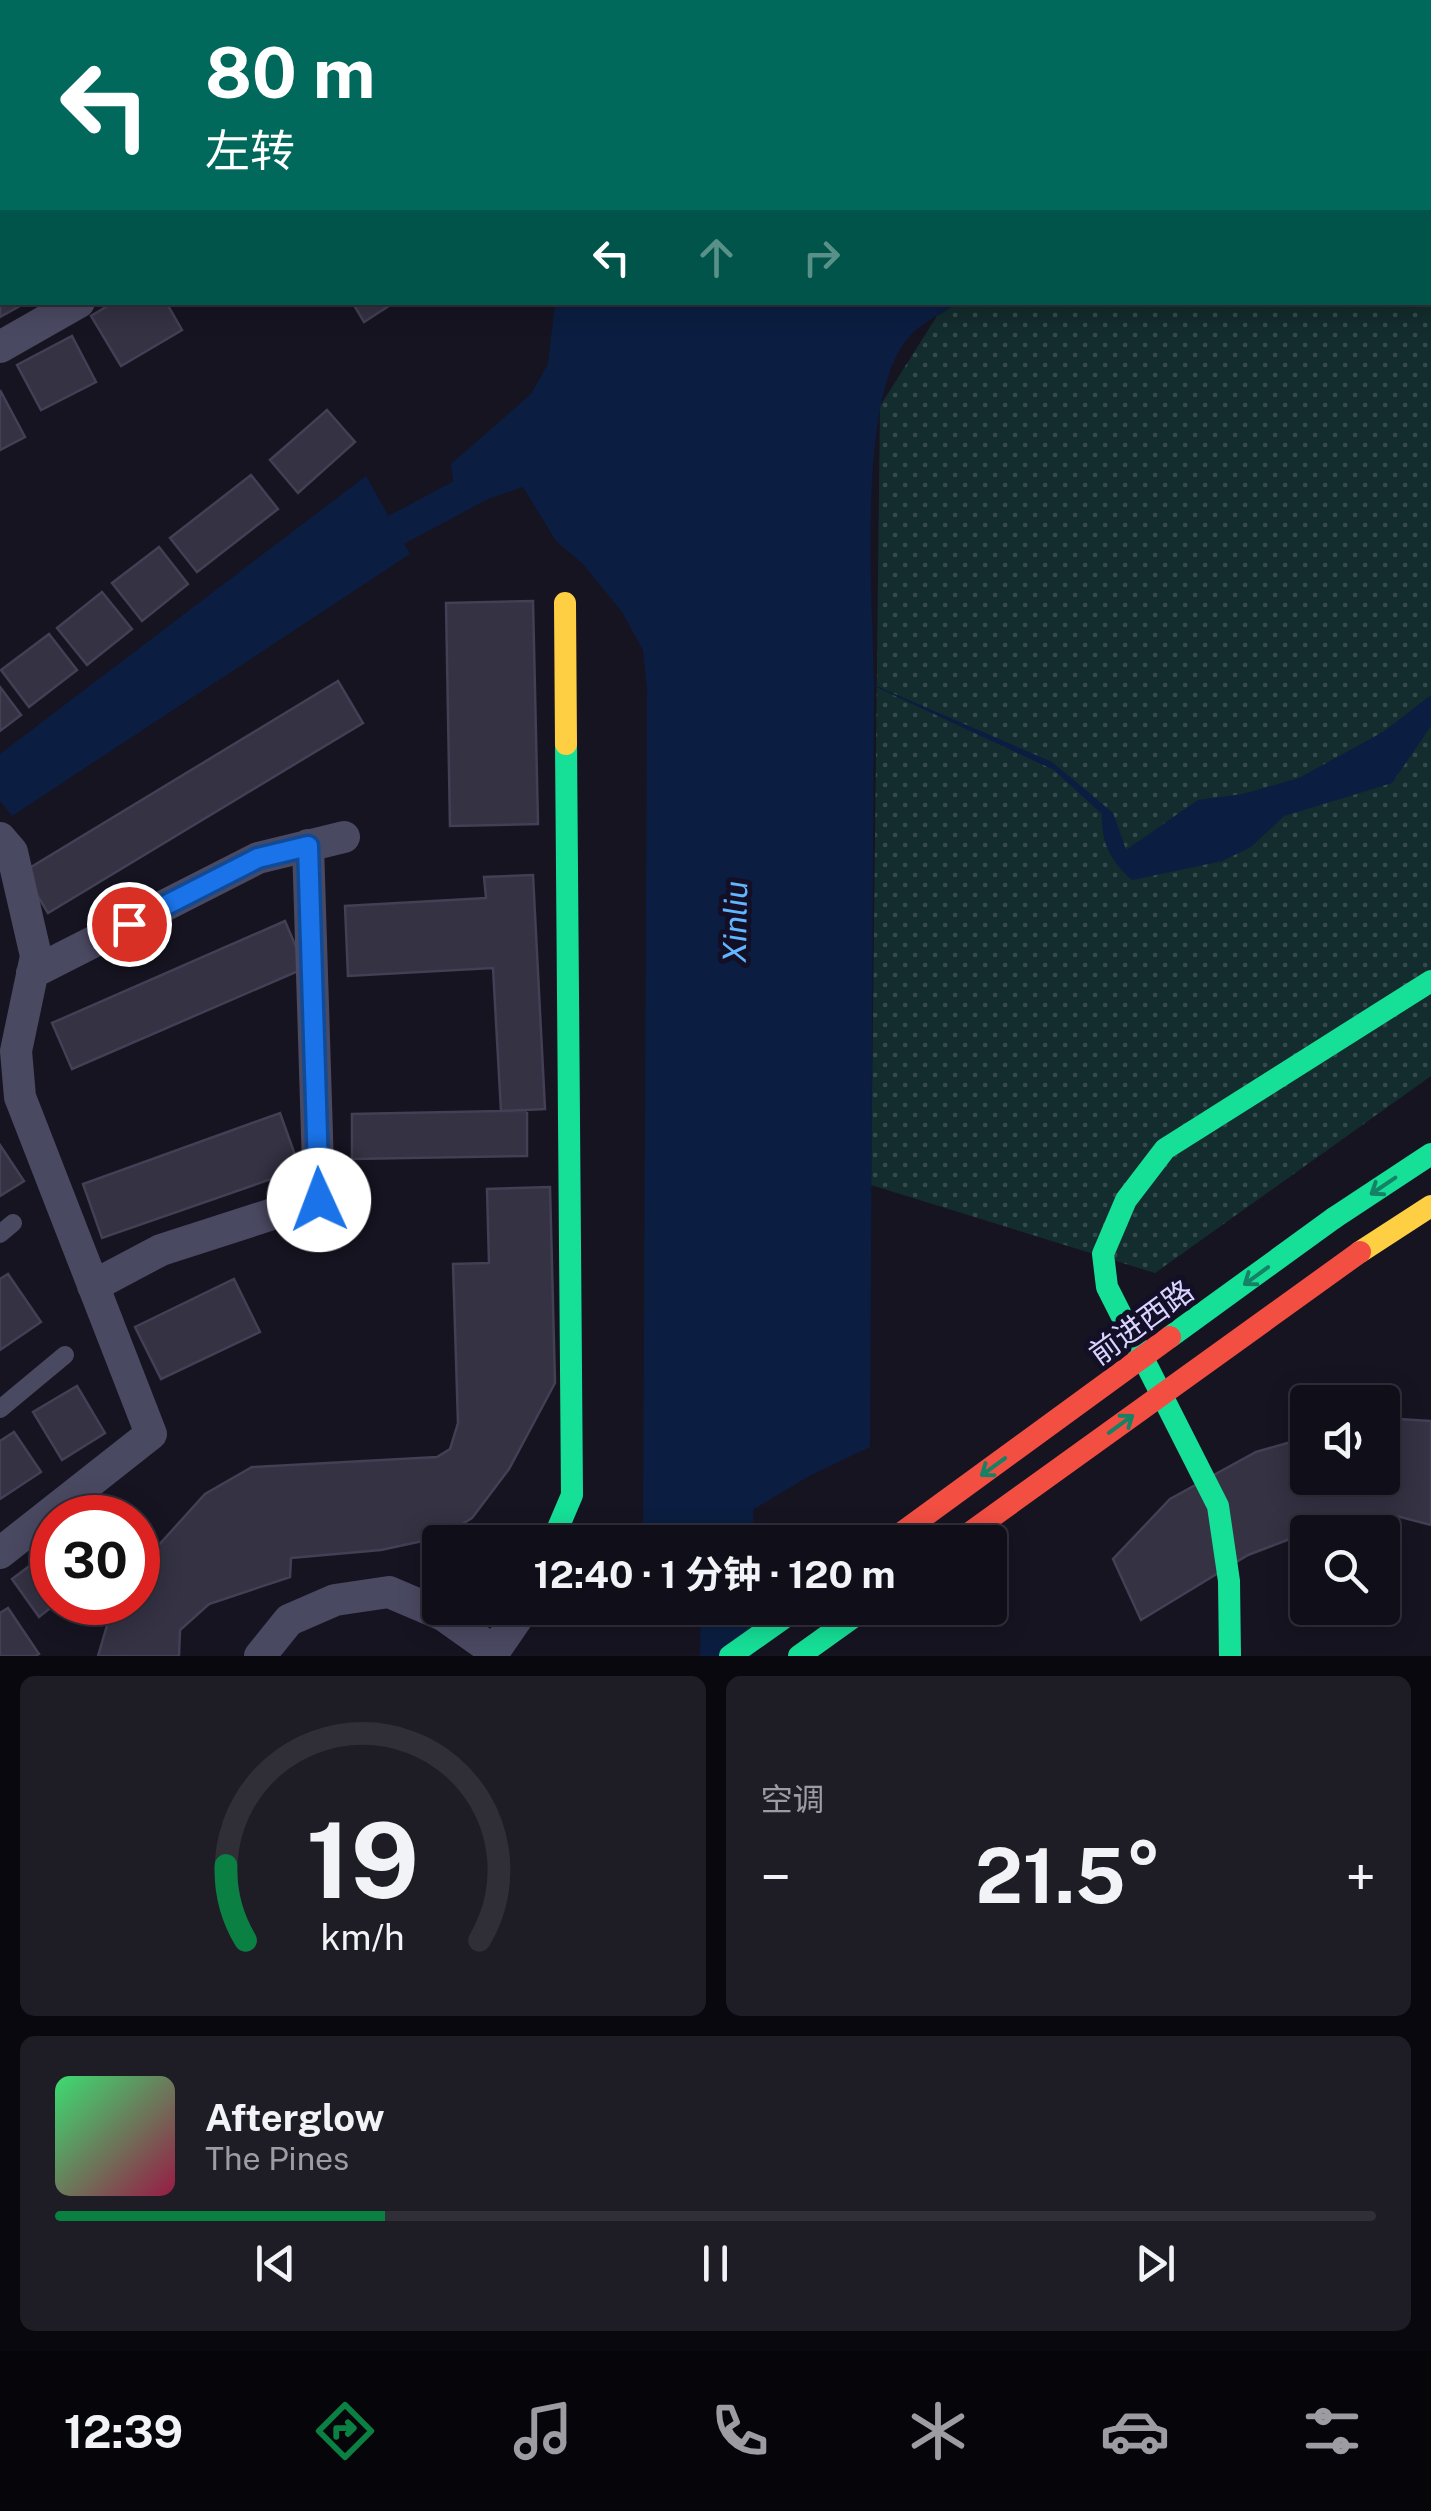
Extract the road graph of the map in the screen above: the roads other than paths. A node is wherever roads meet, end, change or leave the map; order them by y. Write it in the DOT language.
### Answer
graph roads {
  1 [pos="74,305"];
  2 [pos="0,347"];
  3 [pos="566,604"];
  4 [pos="344,836"];
  5 [pos="0,838"];
  6 [pos="308,846"];
  7 [pos="32,974"];
  8 [pos="1431,980"];
  9 [pos="8,1058"];
  10 [pos="1431,1154"];
  11 [pos="1431,1206"];
  12 [pos="94,1286"];
  13 [pos="65,1355"];
  14 [pos="0,1408"];
  15 [pos="559,1525"];
  16 [pos="911,1525"];
  17 [pos="980,1525"];
  18 [pos="0,1553"];
  19 [pos="512,1625"];
  20 [pos="774,1625"];
  21 [pos="842,1625"];
  22 [pos="492,1654"];
  23 [pos="260,1656"];
  24 [pos="730,1656"];
  25 [pos="799,1656"];
  26 [pos="1230,1656"];
  1 -- 2 [label="street"];
  3 -- 15 [label="street"];
  4 -- 6 [label="street"];
  5 -- 7 [label="street"];
  6 -- 7 [label="street"];
  6 -- 12 [label="street"];
  7 -- 9 [label="street"];
  8 -- 26 [label="street"];
  9 -- 12 [label="street"];
  10 -- 16 [label="street, 前进西路, one-way, bridge"];
  17 -- 11 [label="street, one-way, bridge"];
  12 -- 18 [label="street"];
  13 -- 14 [label="lane"];
  19 -- 22 [label="street"];
  20 -- 24 [label="street"];
  21 -- 25 [label="street"];
  22 -- 23 [label="street"];
}
